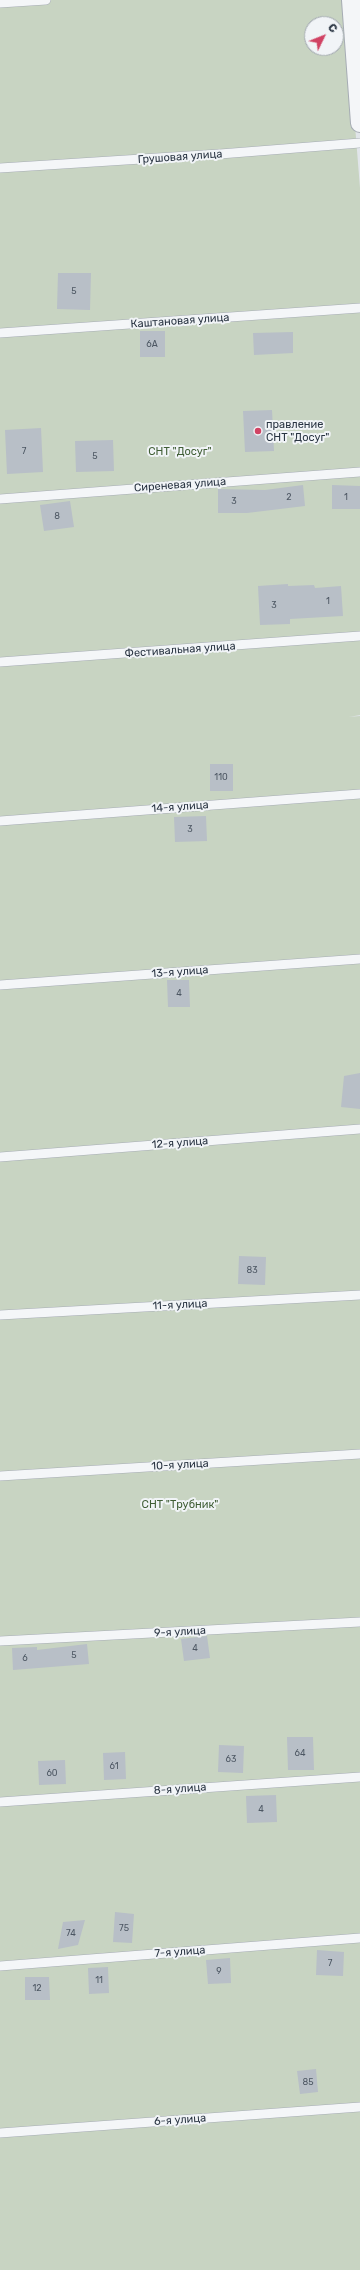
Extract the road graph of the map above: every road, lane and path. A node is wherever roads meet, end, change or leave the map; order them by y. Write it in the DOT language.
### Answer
graph roads {
  1 [pos="46,0"];
  2 [pos="351,0"];
  3 [pos="0,3"];
  4 [pos="360,123"];
  5 [pos="360,142"];
  6 [pos="0,168"];
  7 [pos="360,308"];
  8 [pos="0,333"];
  9 [pos="360,472"];
  10 [pos="0,499"];
  11 [pos="360,636"];
  12 [pos="0,662"];
  13 [pos="360,794"];
  14 [pos="0,821"];
  15 [pos="360,959"];
  16 [pos="0,986"];
  17 [pos="360,1129"];
  18 [pos="0,1157"];
  19 [pos="360,1295"];
  20 [pos="0,1315"];
  21 [pos="360,1454"];
  22 [pos="0,1476"];
  23 [pos="360,1622"];
  24 [pos="0,1641"];
  25 [pos="360,1776"];
  26 [pos="0,1802"];
  27 [pos="360,1938"];
  28 [pos="0,1966"];
  29 [pos="360,2107"];
  30 [pos="0,2133"];
  1 -- 3 [label="lane"];
  2 -- 4 [label="street"];
  5 -- 6 [label="lane, Грушовая улица"];
  7 -- 8 [label="lane, Каштановая улица"];
  9 -- 10 [label="lane, Сиреневая улица"];
  11 -- 12 [label="lane, Фестивальная улица"];
  13 -- 14 [label="lane, 14-я улица"];
  15 -- 16 [label="lane, 13-я улица"];
  17 -- 18 [label="lane, 12-я улица"];
  19 -- 20 [label="lane, 11-я улица"];
  21 -- 22 [label="lane, 10-я улица"];
  23 -- 24 [label="lane, 9-я улица"];
  25 -- 26 [label="lane, 8-я улица"];
  27 -- 28 [label="lane, 7-я улица"];
  29 -- 30 [label="lane, 6-я улица"];
}
